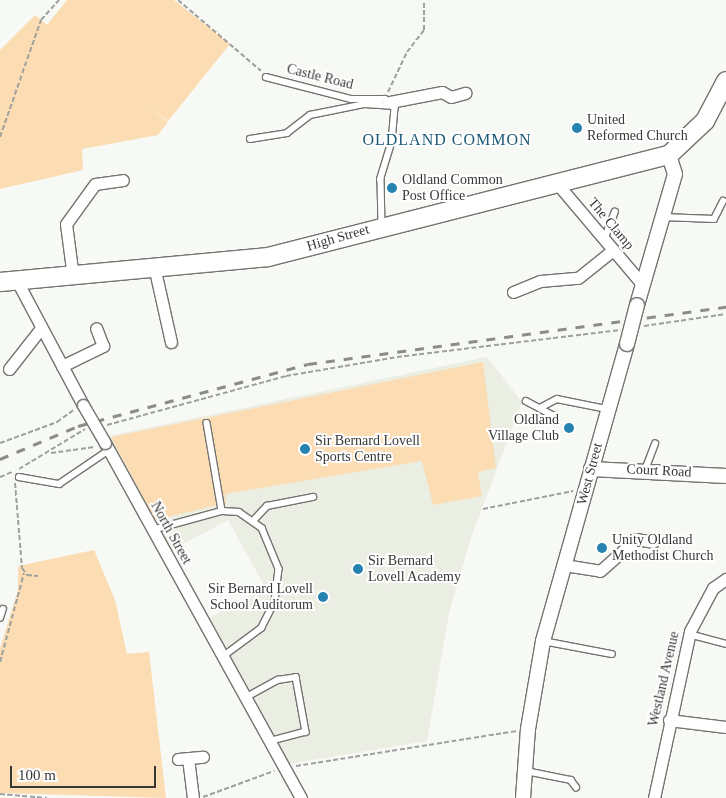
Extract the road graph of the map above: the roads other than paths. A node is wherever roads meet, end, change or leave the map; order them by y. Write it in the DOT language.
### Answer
graph roads {
  1 [pos="266,77"];
  2 [pos="725,87"];
  3 [pos="465,93"];
  4 [pos="390,103"];
  5 [pos="250,139"];
  6 [pos="669,155"];
  7 [pos="123,180"];
  8 [pos="556,181"];
  9 [pos="722,201"];
  10 [pos="615,212"];
  11 [pos="663,217"];
  12 [pos="382,226"];
  13 [pos="604,240"];
  14 [pos="613,250"];
  15 [pos="154,266"];
  16 [pos="72,276"];
  17 [pos="9,282"];
  18 [pos="643,285"];
  19 [pos="513,292"];
  20 [pos="41,328"];
  21 [pos="96,328"];
  22 [pos="171,342"];
  23 [pos="62,366"];
  24 [pos="9,369"];
  25 [pos="526,401"];
  26 [pos="540,408"];
  27 [pos="607,409"];
  28 [pos="554,416"];
  29 [pos="207,423"];
  30 [pos="655,444"];
  31 [pos="107,447"];
  32 [pos="591,469"];
  33 [pos="644,470"];
  34 [pos="726,476"];
  35 [pos="19,477"];
  36 [pos="313,498"];
  37 [pos="222,511"];
  38 [pos="254,520"];
  39 [pos="152,530"];
  40 [pos="653,542"];
  41 [pos="564,565"];
  42 [pos="726,578"];
  43 [pos="3,609"];
  44 [pos="0,618"];
  45 [pos="689,634"];
  46 [pos="543,641"];
  47 [pos="726,644"];
  48 [pos="612,654"];
  49 [pos="223,657"];
  50 [pos="246,698"];
  51 [pos="669,720"];
  52 [pos="726,727"];
  53 [pos="269,742"];
  54 [pos="203,757"];
  55 [pos="524,771"];
  56 [pos="576,787"];
  57 [pos="192,798"];
  58 [pos="300,798"];
  59 [pos="523,798"];
  60 [pos="654,798"];
  1 -- 4 [label="lane, Castle Road"];
  2 -- 6 [label="main road"];
  3 -- 4 [label="street"];
  4 -- 5 [label="lane"];
  4 -- 12 [label="lane"];
  6 -- 8 [label="main road, High Street"];
  6 -- 11 [label="street, West Street"];
  7 -- 16 [label="street"];
  8 -- 12 [label="main road, High Street"];
  8 -- 13 [label="street, The Clamp"];
  9 -- 11 [label="lane"];
  10 -- 13 [label="lane"];
  11 -- 18 [label="street, West Street"];
  12 -- 15 [label="main road, High Street"];
  13 -- 14 [label="street, The Clamp"];
  14 -- 18 [label="street, The Clamp"];
  14 -- 19 [label="street"];
  15 -- 16 [label="main road, High Street"];
  15 -- 22 [label="street"];
  16 -- 17 [label="main road, High Street"];
  17 -- 20 [label="street, North Street"];
  18 -- 27 [label="street, West Street, bridge"];
  20 -- 23 [label="street, North Street"];
  20 -- 24 [label="street"];
  21 -- 23 [label="street"];
  23 -- 31 [label="street, North Street, bridge"];
  25 -- 26 [label="lane"];
  26 -- 27 [label="lane"];
  26 -- 28 [label="lane"];
  27 -- 32 [label="street, West Street"];
  29 -- 37 [label="lane"];
  30 -- 33 [label="lane"];
  31 -- 35 [label="lane"];
  31 -- 39 [label="street, North Street"];
  32 -- 33 [label="street, Court Road"];
  32 -- 41 [label="street, West Street"];
  33 -- 34 [label="street, Court Road"];
  36 -- 38 [label="lane"];
  37 -- 38 [label="lane"];
  37 -- 39 [label="lane"];
  38 -- 49 [label="lane"];
  39 -- 49 [label="street, North Street"];
  40 -- 41 [label="street"];
  41 -- 46 [label="street, West Street"];
  42 -- 45 [label="street, Westland Avenue"];
  43 -- 44 [label="lane"];
  45 -- 47 [label="lane"];
  45 -- 51 [label="street, Westland Avenue"];
  46 -- 48 [label="lane"];
  46 -- 55 [label="street, West Street"];
  49 -- 50 [label="street, North Street"];
  50 -- 53 [label="street, North Street"];
  50 -- 53 [label="lane"];
  51 -- 52 [label="street"];
  51 -- 60 [label="street, Westland Avenue"];
  53 -- 58 [label="street, North Street"];
  54 -- 57 [label="street"];
  55 -- 56 [label="lane"];
  55 -- 59 [label="street, West Street"];
}
